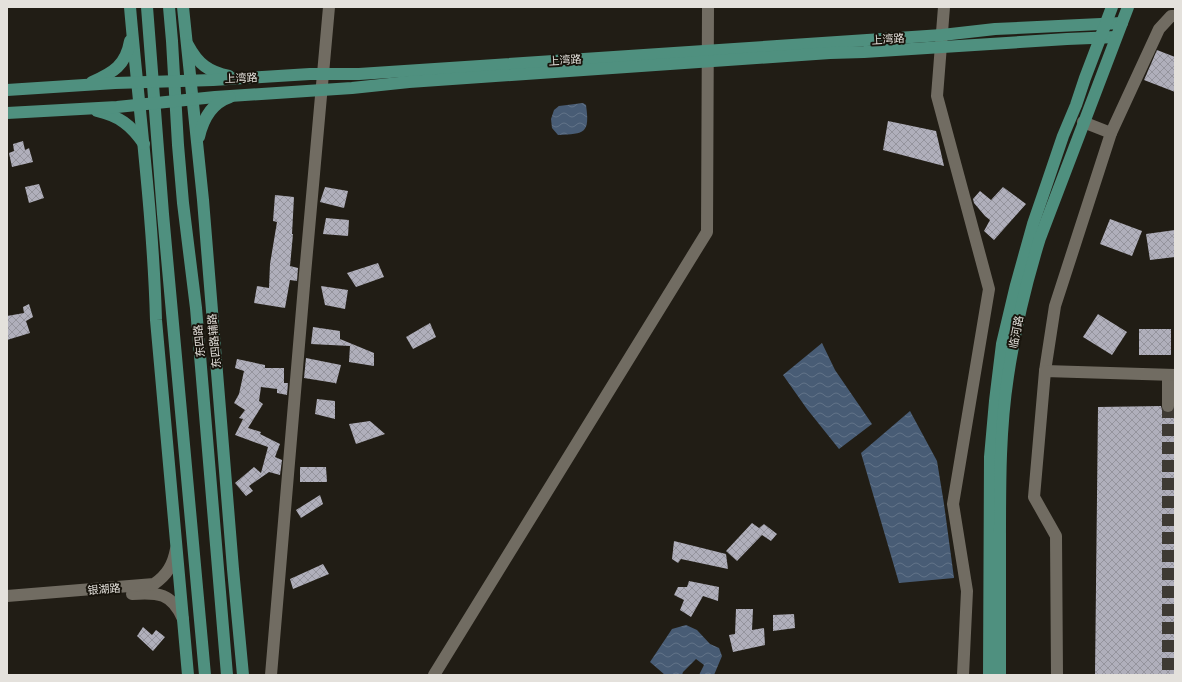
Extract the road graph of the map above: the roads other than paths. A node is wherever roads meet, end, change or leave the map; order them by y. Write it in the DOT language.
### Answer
graph roads {
  1 [pos="130,7"];
  2 [pos="147,7"];
  3 [pos="170,7"];
  4 [pos="183,7"];
  5 [pos="329,7"];
  6 [pos="708,7"];
  7 [pos="944,7"];
  8 [pos="1112,7"];
  9 [pos="1128,7"];
  10 [pos="1175,16"];
  11 [pos="1106,23"];
  12 [pos="1122,23"];
  13 [pos="131,28"];
  14 [pos="942,35"];
  15 [pos="1116,37"];
  16 [pos="1100,38"];
  17 [pos="186,41"];
  18 [pos="941,47"];
  19 [pos="708,56"];
  20 [pos="323,74"];
  21 [pos="244,78"];
  22 [pos="190,80"];
  23 [pos="174,81"];
  24 [pos="137,82"];
  25 [pos="153,82"];
  26 [pos="81,85"];
  27 [pos="7,90"];
  28 [pos="322,90"];
  29 [pos="236,95"];
  30 [pos="192,99"];
  31 [pos="175,101"];
  32 [pos="154,103"];
  33 [pos="140,104"];
  34 [pos="82,109"];
  35 [pos="7,113"];
  36 [pos="1083,122"];
  37 [pos="1111,133"];
  38 [pos="144,145"];
  39 [pos="198,150"];
  40 [pos="160,181"];
  41 [pos="166,237"];
  42 [pos="206,238"];
  43 [pos="155,293"];
  44 [pos="194,293"];
  45 [pos="1045,371"];
  46 [pos="1171,375"];
  47 [pos="1168,406"];
  48 [pos="177,546"];
  49 [pos="7,596"];
  50 [pos="7,604"];
  51 [pos="184,621"];
  52 [pos="188,675"];
  53 [pos="205,675"];
  54 [pos="227,675"];
  55 [pos="243,675"];
  56 [pos="271,675"];
  57 [pos="434,675"];
  58 [pos="963,675"];
  59 [pos="989,675"];
  60 [pos="1000,675"];
  61 [pos="1057,675"];
  1 -- 13 [label="main road"];
  2 -- 25 [label="main road"];
  3 -- 17 [label="main road"];
  3 -- 23 [label="main road, 东四路"];
  4 -- 17 [label="main road, 东四路辅路"];
  5 -- 20 [label="street"];
  6 -- 19 [label="street"];
  7 -- 14 [label="street"];
  8 -- 11 [label="main road, 临河路"];
  9 -- 12 [label="main road, 临河路"];
  10 -- 37 [label="street"];
  11 -- 12 [label="main road, 上湾路"];
  11 -- 14 [label="main road, 上湾路"];
  11 -- 16 [label="main road, 临河路"];
  12 -- 15 [label="main road, 临河路"];
  13 -- 24 [label="main road"];
  13 -- 26 [label="main road"];
  14 -- 18 [label="street"];
  14 -- 19 [label="main road, 上湾路"];
  15 -- 16 [label="main road, 上湾路"];
  15 -- 36 [label="main road, 临河路"];
  16 -- 18 [label="main road, 上湾路"];
  16 -- 59 [label="main road, 临河路"];
  17 -- 21 [label="main road"];
  17 -- 22 [label="main road, 东四路辅路"];
  18 -- 19 [label="main road, 上湾路"];
  18 -- 58 [label="street"];
  19 -- 20 [label="main road, 上湾路"];
  19 -- 28 [label="main road, 上湾路"];
  19 -- 57 [label="street"];
  20 -- 21 [label="main road, 上湾路"];
  20 -- 28 [label="street"];
  21 -- 22 [label="main road, 上湾路"];
  22 -- 23 [label="main road, 上湾路"];
  22 -- 30 [label="main road, 东四路辅路"];
  23 -- 25 [label="main road, 上湾路"];
  23 -- 31 [label="main road, 东四路"];
  24 -- 25 [label="main road, 上湾路"];
  24 -- 26 [label="main road, 上湾路"];
  24 -- 33 [label="main road"];
  25 -- 32 [label="main road"];
  26 -- 27 [label="main road, 上湾路"];
  28 -- 29 [label="main road, 上湾路"];
  28 -- 56 [label="street"];
  29 -- 30 [label="main road, 上湾路"];
  29 -- 39 [label="main road"];
  30 -- 31 [label="main road, 上湾路"];
  30 -- 39 [label="main road, 东四路辅路"];
  31 -- 32 [label="main road, 上湾路"];
  31 -- 44 [label="main road, 东四路"];
  32 -- 33 [label="main road, 上湾路"];
  32 -- 40 [label="main road"];
  33 -- 34 [label="main road, 上湾路"];
  33 -- 38 [label="main road"];
  34 -- 35 [label="main road, 上湾路"];
  34 -- 38 [label="main road"];
  36 -- 37 [label="street"];
  36 -- 60 [label="main road, 临河路"];
  37 -- 45 [label="street"];
  38 -- 40 [label="main road"];
  38 -- 43 [label="main road"];
  39 -- 42 [label="main road, 东四路辅路"];
  40 -- 41 [label="main road"];
  41 -- 43 [label="main road"];
  41 -- 53 [label="main road"];
  42 -- 44 [label="main road"];
  42 -- 55 [label="main road, 东四路辅路"];
  43 -- 48 [label="main road"];
  44 -- 54 [label="main road, 东四路"];
  45 -- 46 [label="street"];
  45 -- 61 [label="street"];
  46 -- 47 [label="street"];
  48 -- 49 [label="street, 银湖路"];
  48 -- 51 [label="main road"];
  50 -- 51 [label="street, 银湖路"];
  51 -- 52 [label="main road"];
}
